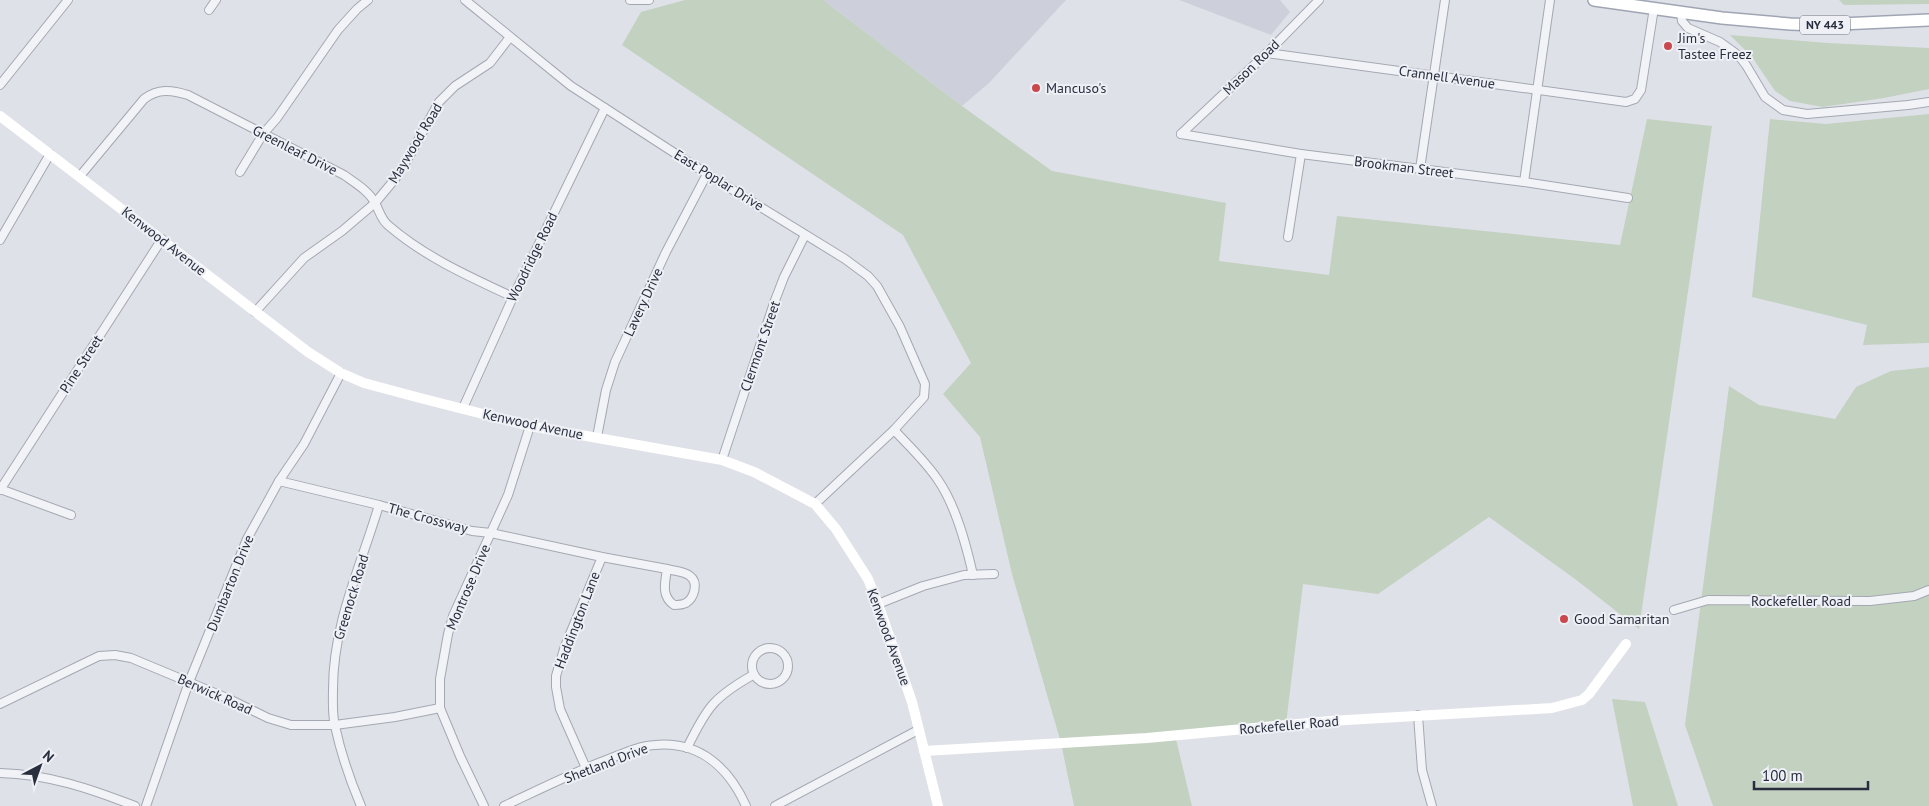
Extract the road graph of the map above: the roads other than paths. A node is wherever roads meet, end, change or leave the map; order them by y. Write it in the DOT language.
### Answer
graph roads {
  1 [pos="68,0"];
  2 [pos="216,0"];
  3 [pos="368,0"];
  4 [pos="465,0"];
  5 [pos="630,0"];
  6 [pos="649,0"];
  7 [pos="1319,0"];
  8 [pos="1445,0"];
  9 [pos="1550,0"];
  10 [pos="1594,0"];
  11 [pos="1654,8"];
  12 [pos="209,10"];
  13 [pos="1681,12"];
  14 [pos="1929,20"];
  15 [pos="510,37"];
  16 [pos="1267,53"];
  17 [pos="1434,75"];
  18 [pos="0,85"];
  19 [pos="1536,90"];
  20 [pos="1929,102"];
  21 [pos="605,108"];
  22 [pos="0,116"];
  23 [pos="263,134"];
  24 [pos="1181,134"];
  25 [pos="50,154"];
  26 [pos="1301,154"];
  27 [pos="1420,169"];
  28 [pos="240,172"];
  29 [pos="707,174"];
  30 [pos="80,176"];
  31 [pos="1524,182"];
  32 [pos="1628,198"];
  33 [pos="375,202"];
  34 [pos="805,235"];
  35 [pos="1288,237"];
  36 [pos="162,239"];
  37 [pos="0,240"];
  38 [pos="513,297"];
  39 [pos="254,312"];
  40 [pos="341,373"];
  41 [pos="463,408"];
  42 [pos="530,426"];
  43 [pos="894,430"];
  44 [pos="597,437"];
  45 [pos="722,460"];
  46 [pos="279,481"];
  47 [pos="0,490"];
  48 [pos="815,504"];
  49 [pos="379,505"];
  50 [pos="71,515"];
  51 [pos="491,533"];
  52 [pos="602,557"];
  53 [pos="667,569"];
  54 [pos="994,574"];
  55 [pos="973,575"];
  56 [pos="1929,590"];
  57 [pos="878,604"];
  58 [pos="1674,610"];
  59 [pos="1626,644"];
  60 [pos="753,675"];
  61 [pos="189,682"];
  62 [pos="0,704"];
  63 [pos="440,708"];
  64 [pos="1418,715"];
  65 [pos="335,725"];
  66 [pos="918,730"];
  67 [pos="687,748"];
  68 [pos="924,751"];
  69 [pos="586,768"];
  70 [pos="0,774"];
  71 [pos="135,806"];
  72 [pos="146,806"];
  73 [pos="361,806"];
  74 [pos="484,806"];
  75 [pos="504,806"];
  76 [pos="746,806"];
  77 [pos="775,806"];
  78 [pos="938,806"];
  79 [pos="1432,806"];
  1 -- 18 [label="street"];
  2 -- 12 [label="street"];
  3 -- 23 [label="street"];
  4 -- 15 [label="street, East Poplar Drive"];
  5 -- 6 [label="street"];
  7 -- 16 [label="street, Mason Road"];
  8 -- 17 [label="street"];
  9 -- 19 [label="street"];
  10 -- 11 [label="main road, NY 443"];
  11 -- 13 [label="main road, NY 443"];
  11 -- 19 [label="street, Crannell Avenue"];
  13 -- 14 [label="main road, NY 443"];
  13 -- 20 [label="street"];
  15 -- 21 [label="street, East Poplar Drive"];
  15 -- 33 [label="street, Maywood Road"];
  16 -- 17 [label="street, Crannell Avenue"];
  16 -- 24 [label="street, Mason Road"];
  17 -- 19 [label="street, Crannell Avenue"];
  17 -- 27 [label="street"];
  19 -- 31 [label="street"];
  21 -- 29 [label="street, East Poplar Drive"];
  21 -- 38 [label="street, Woodridge Road"];
  22 -- 25 [label="street, Kenwood Avenue"];
  23 -- 28 [label="street"];
  23 -- 30 [label="street, Greenleaf Drive"];
  23 -- 33 [label="street, Greenleaf Drive"];
  24 -- 26 [label="street, Brookman Street"];
  25 -- 30 [label="street, Kenwood Avenue"];
  25 -- 37 [label="street"];
  26 -- 27 [label="street, Brookman Street"];
  26 -- 35 [label="street"];
  27 -- 31 [label="street, Brookman Street"];
  29 -- 34 [label="street, East Poplar Drive"];
  29 -- 44 [label="street, Lavery Drive"];
  30 -- 36 [label="street, Kenwood Avenue"];
  31 -- 32 [label="street, Brookman Street"];
  33 -- 38 [label="street, Greenleaf Drive"];
  33 -- 39 [label="street, Maywood Road"];
  34 -- 43 [label="street, East Poplar Drive"];
  34 -- 45 [label="street, Clermont Street"];
  36 -- 39 [label="street, Kenwood Avenue"];
  36 -- 47 [label="street, Pine Street"];
  38 -- 41 [label="street, Woodridge Road"];
  39 -- 40 [label="street, Kenwood Avenue"];
  40 -- 41 [label="street, Kenwood Avenue"];
  40 -- 46 [label="street, Dumbarton Drive"];
  41 -- 42 [label="street, Kenwood Avenue"];
  42 -- 44 [label="street, Kenwood Avenue"];
  42 -- 51 [label="street, Montrose Drive"];
  43 -- 48 [label="street"];
  43 -- 55 [label="street"];
  44 -- 45 [label="street, Kenwood Avenue"];
  45 -- 48 [label="street, Kenwood Avenue"];
  46 -- 49 [label="street, The Crossway"];
  46 -- 61 [label="street, Dumbarton Drive"];
  47 -- 50 [label="street"];
  48 -- 57 [label="street, Kenwood Avenue"];
  49 -- 51 [label="street, The Crossway"];
  49 -- 65 [label="street, Greenock Road"];
  51 -- 52 [label="street, The Crossway"];
  51 -- 63 [label="street, Montrose Drive"];
  52 -- 53 [label="street, The Crossway"];
  52 -- 69 [label="street, Haddington Lane"];
  53 -- 53 [label="street, The Crossway"];
  54 -- 55 [label="street"];
  55 -- 57 [label="street"];
  56 -- 58 [label="street, Rockefeller Road"];
  57 -- 66 [label="street, Kenwood Avenue"];
  59 -- 64 [label="street, Rockefeller Road"];
  60 -- 60 [label="street"];
  60 -- 67 [label="street"];
  61 -- 62 [label="street, Berwick Road"];
  61 -- 65 [label="street, Berwick Road"];
  61 -- 72 [label="street, Dumbarton Drive"];
  63 -- 65 [label="street, Berwick Road"];
  63 -- 74 [label="street, Montrose Drive"];
  64 -- 68 [label="street, Rockefeller Road"];
  64 -- 79 [label="street"];
  65 -- 73 [label="street, Greenock Road"];
  66 -- 68 [label="street, Kenwood Avenue"];
  66 -- 77 [label="street"];
  67 -- 69 [label="street, Shetland Drive"];
  67 -- 76 [label="street, Shetland Drive"];
  68 -- 78 [label="street, Kenwood Avenue"];
  69 -- 75 [label="street, Shetland Drive"];
  70 -- 71 [label="street"];
}
